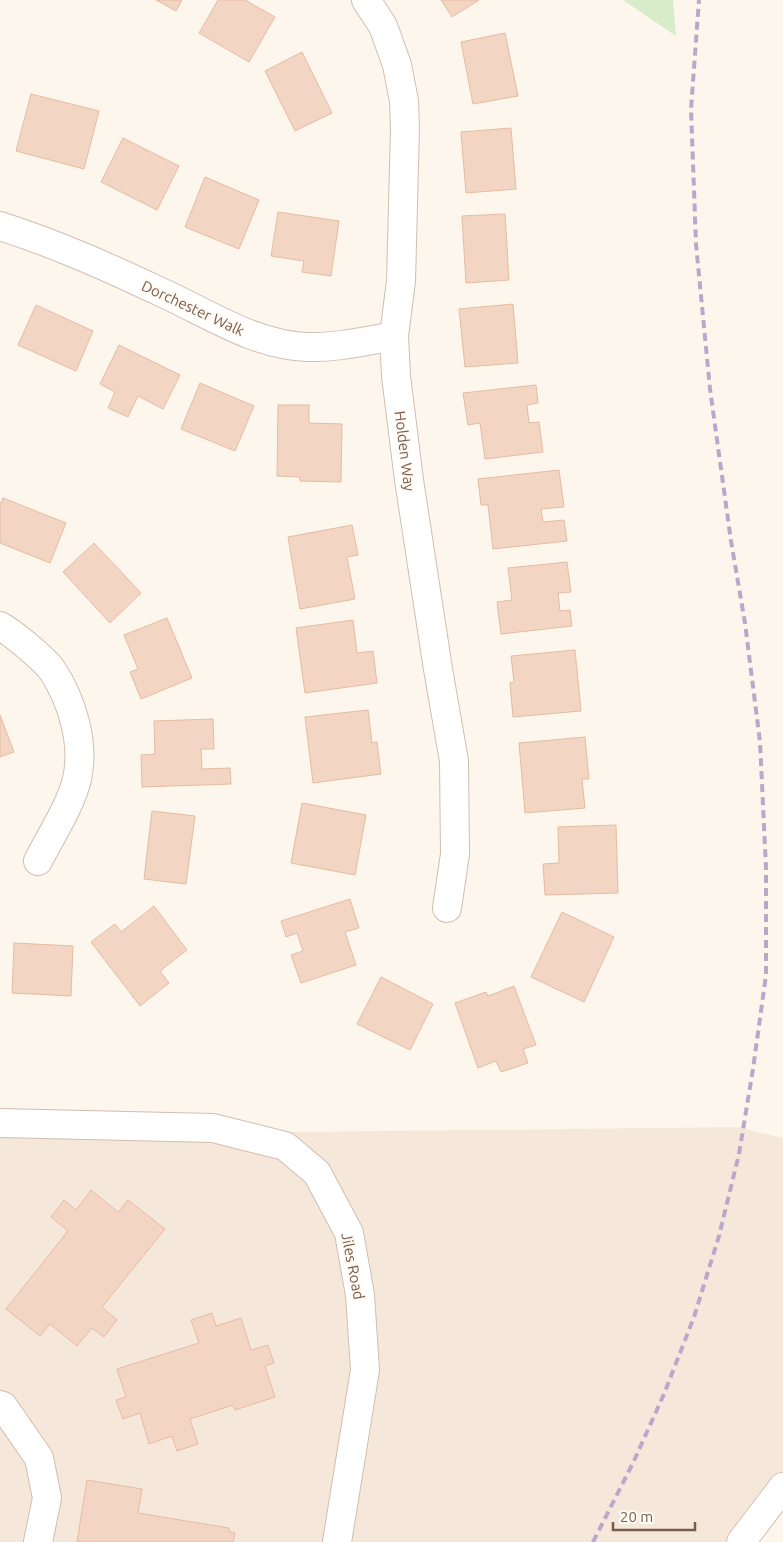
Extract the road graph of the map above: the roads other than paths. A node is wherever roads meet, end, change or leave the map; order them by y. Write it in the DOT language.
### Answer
graph roads {
  1 [pos="366,0"];
  2 [pos="0,226"];
  3 [pos="394,336"];
  4 [pos="0,626"];
  5 [pos="38,861"];
  6 [pos="447,908"];
  7 [pos="0,1123"];
  8 [pos="0,1405"];
  9 [pos="783,1486"];
  10 [pos="38,1542"];
  11 [pos="337,1542"];
  12 [pos="740,1542"];
  1 -- 3 [label="street, Holden Way"];
  2 -- 3 [label="street, Dorchester Walk"];
  3 -- 6 [label="street, Holden Way"];
  4 -- 5 [label="street"];
  7 -- 11 [label="street, Jiles Road"];
  8 -- 10 [label="street"];
  9 -- 12 [label="street"];
}
